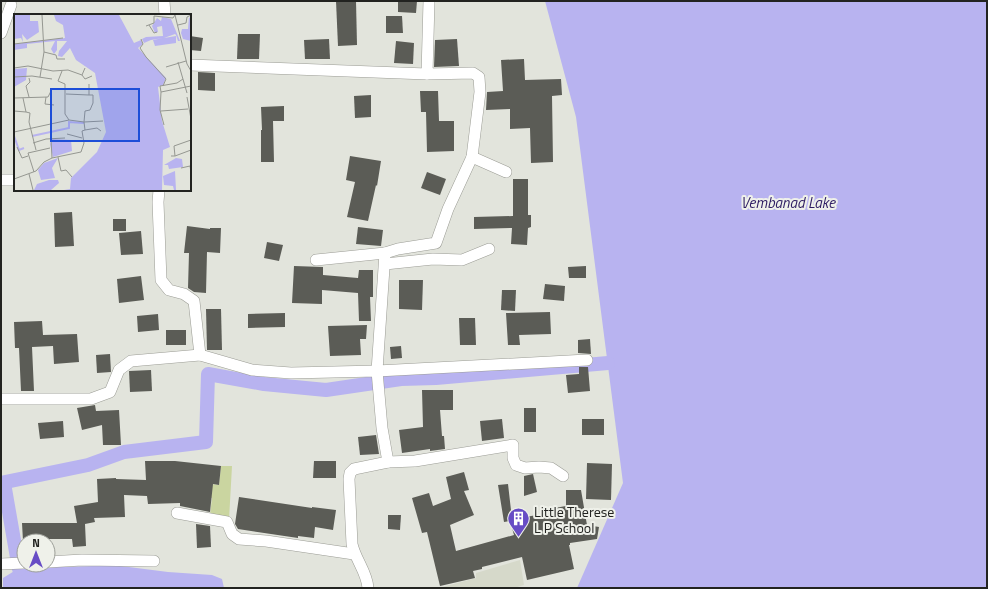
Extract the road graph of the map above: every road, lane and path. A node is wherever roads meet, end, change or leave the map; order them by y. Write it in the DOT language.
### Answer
graph roads {
  1 [pos="164,1"];
  2 [pos="429,1"];
  3 [pos="11,5"];
  4 [pos="165,14"];
  5 [pos="1,33"];
  6 [pos="191,64"];
  7 [pos="427,74"];
  8 [pos="472,157"];
  9 [pos="506,172"];
  10 [pos="1,180"];
  11 [pos="14,180"];
  12 [pos="159,191"];
  13 [pos="489,250"];
  14 [pos="385,259"];
  15 [pos="316,260"];
  16 [pos="200,355"];
  17 [pos="587,360"];
  18 [pos="377,378"];
  19 [pos="1,399"];
  20 [pos="388,462"];
  21 [pos="563,476"];
  22 [pos="177,513"];
  23 [pos="354,554"];
  24 [pos="154,561"];
  25 [pos="56,562"];
  26 [pos="368,588"];
  1 -- 4 [label="street"];
  2 -- 7 [label="street"];
  3 -- 5 [label="street"];
  6 -- 7 [label="street"];
  7 -- 8 [label="street"];
  8 -- 9 [label="street"];
  8 -- 14 [label="street"];
  10 -- 11 [label="street"];
  12 -- 16 [label="street"];
  13 -- 14 [label="street"];
  14 -- 15 [label="street"];
  14 -- 18 [label="street"];
  16 -- 18 [label="street"];
  16 -- 19 [label="street"];
  17 -- 18 [label="street"];
  18 -- 20 [label="street"];
  20 -- 21 [label="street"];
  20 -- 23 [label="street"];
  22 -- 23 [label="street"];
  23 -- 26 [label="street"];
  24 -- 25 [label="street"];
}
